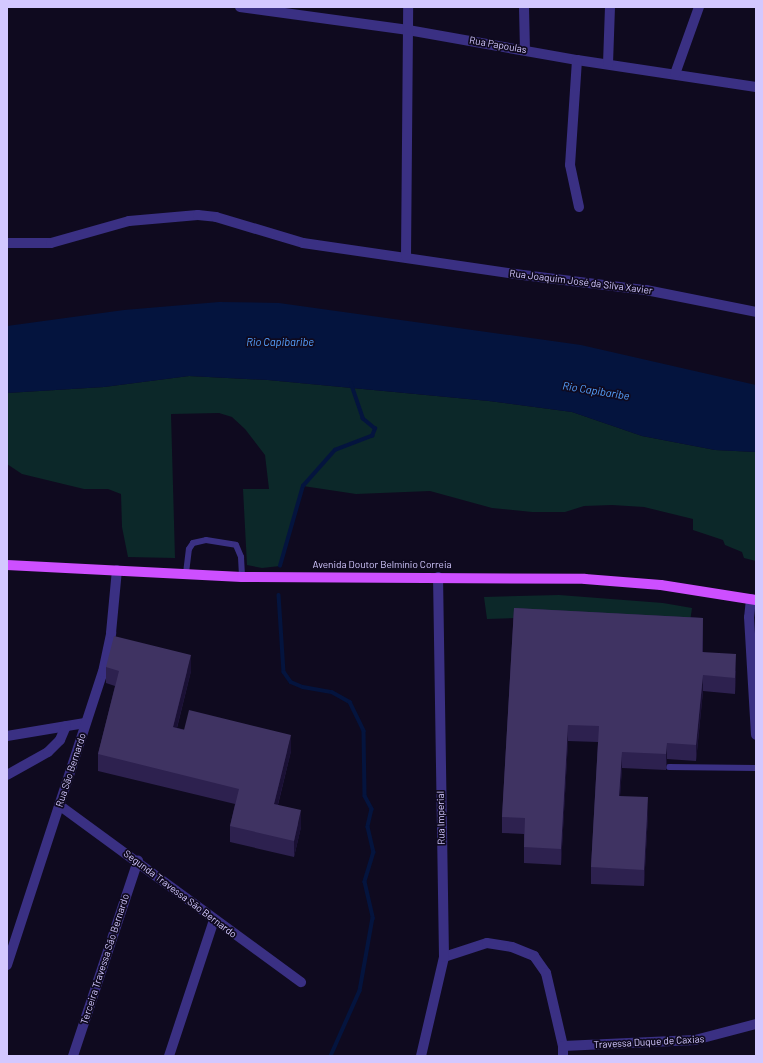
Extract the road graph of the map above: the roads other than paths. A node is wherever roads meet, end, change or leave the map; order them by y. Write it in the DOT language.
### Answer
graph roads {
  1 [pos="240,7"];
  2 [pos="282,7"];
  3 [pos="408,7"];
  4 [pos="524,7"];
  5 [pos="610,7"];
  6 [pos="699,7"];
  7 [pos="295,14"];
  8 [pos="408,30"];
  9 [pos="525,50"];
  10 [pos="577,60"];
  11 [pos="608,64"];
  12 [pos="675,74"];
  13 [pos="756,87"];
  14 [pos="580,207"];
  15 [pos="7,243"];
  16 [pos="406,256"];
  17 [pos="756,312"];
  18 [pos="7,565"];
  19 [pos="117,570"];
  20 [pos="186,573"];
  21 [pos="242,577"];
  22 [pos="438,577"];
  23 [pos="754,599"];
  24 [pos="85,723"];
  25 [pos="66,726"];
  26 [pos="756,735"];
  27 [pos="7,736"];
  28 [pos="669,767"];
  29 [pos="756,768"];
  30 [pos="7,775"];
  31 [pos="59,805"];
  32 [pos="138,861"];
  33 [pos="214,920"];
  34 [pos="444,957"];
  35 [pos="7,965"];
  36 [pos="301,982"];
  37 [pos="756,1024"];
  38 [pos="563,1051"];
  39 [pos="73,1056"];
  40 [pos="169,1056"];
  41 [pos="422,1056"];
  1 -- 7 [label="street, Rua Papoulas"];
  2 -- 7 [label="street"];
  3 -- 8 [label="street"];
  4 -- 9 [label="street"];
  5 -- 11 [label="street"];
  6 -- 12 [label="street"];
  7 -- 8 [label="street, Rua Papoulas"];
  8 -- 9 [label="street, Rua Papoulas"];
  8 -- 16 [label="street"];
  9 -- 10 [label="street, Rua Papoulas"];
  10 -- 11 [label="street, Rua Papoulas"];
  10 -- 14 [label="street"];
  11 -- 12 [label="street, Rua Papoulas"];
  12 -- 13 [label="street, Rua Papoulas"];
  15 -- 16 [label="street, Rua Joaquim José da Silva Xavier"];
  16 -- 17 [label="street, Rua Joaquim José da Silva Xavier"];
  18 -- 19 [label="main road, Avenida Doutor Belmínio Correia"];
  19 -- 20 [label="main road, Avenida Doutor Belmínio Correia"];
  19 -- 24 [label="street, Rua São Bernardo"];
  20 -- 21 [label="main road, Avenida Doutor Belmínio Correia"];
  20 -- 21 [label="lane"];
  21 -- 22 [label="main road, Avenida Doutor Belmínio Correia"];
  22 -- 23 [label="main road, Avenida Doutor Belmínio Correia"];
  22 -- 34 [label="street, Rua Imperial"];
  23 -- 26 [label="street"];
  24 -- 25 [label="street"];
  24 -- 31 [label="street, Rua São Bernardo"];
  25 -- 27 [label="street"];
  25 -- 30 [label="street"];
  28 -- 29 [label="lane"];
  31 -- 32 [label="street, Segunda Travessa São Bernardo"];
  31 -- 35 [label="street, Rua São Bernardo"];
  32 -- 33 [label="street, Segunda Travessa São Bernardo"];
  32 -- 39 [label="street, Terceira Travessa São Bernardo"];
  33 -- 36 [label="street, Segunda Travessa São Bernardo"];
  33 -- 40 [label="street"];
  34 -- 38 [label="street"];
  34 -- 41 [label="street, Rua Imperial"];
  37 -- 38 [label="street, Travessa Duque de Caxias"];
}
